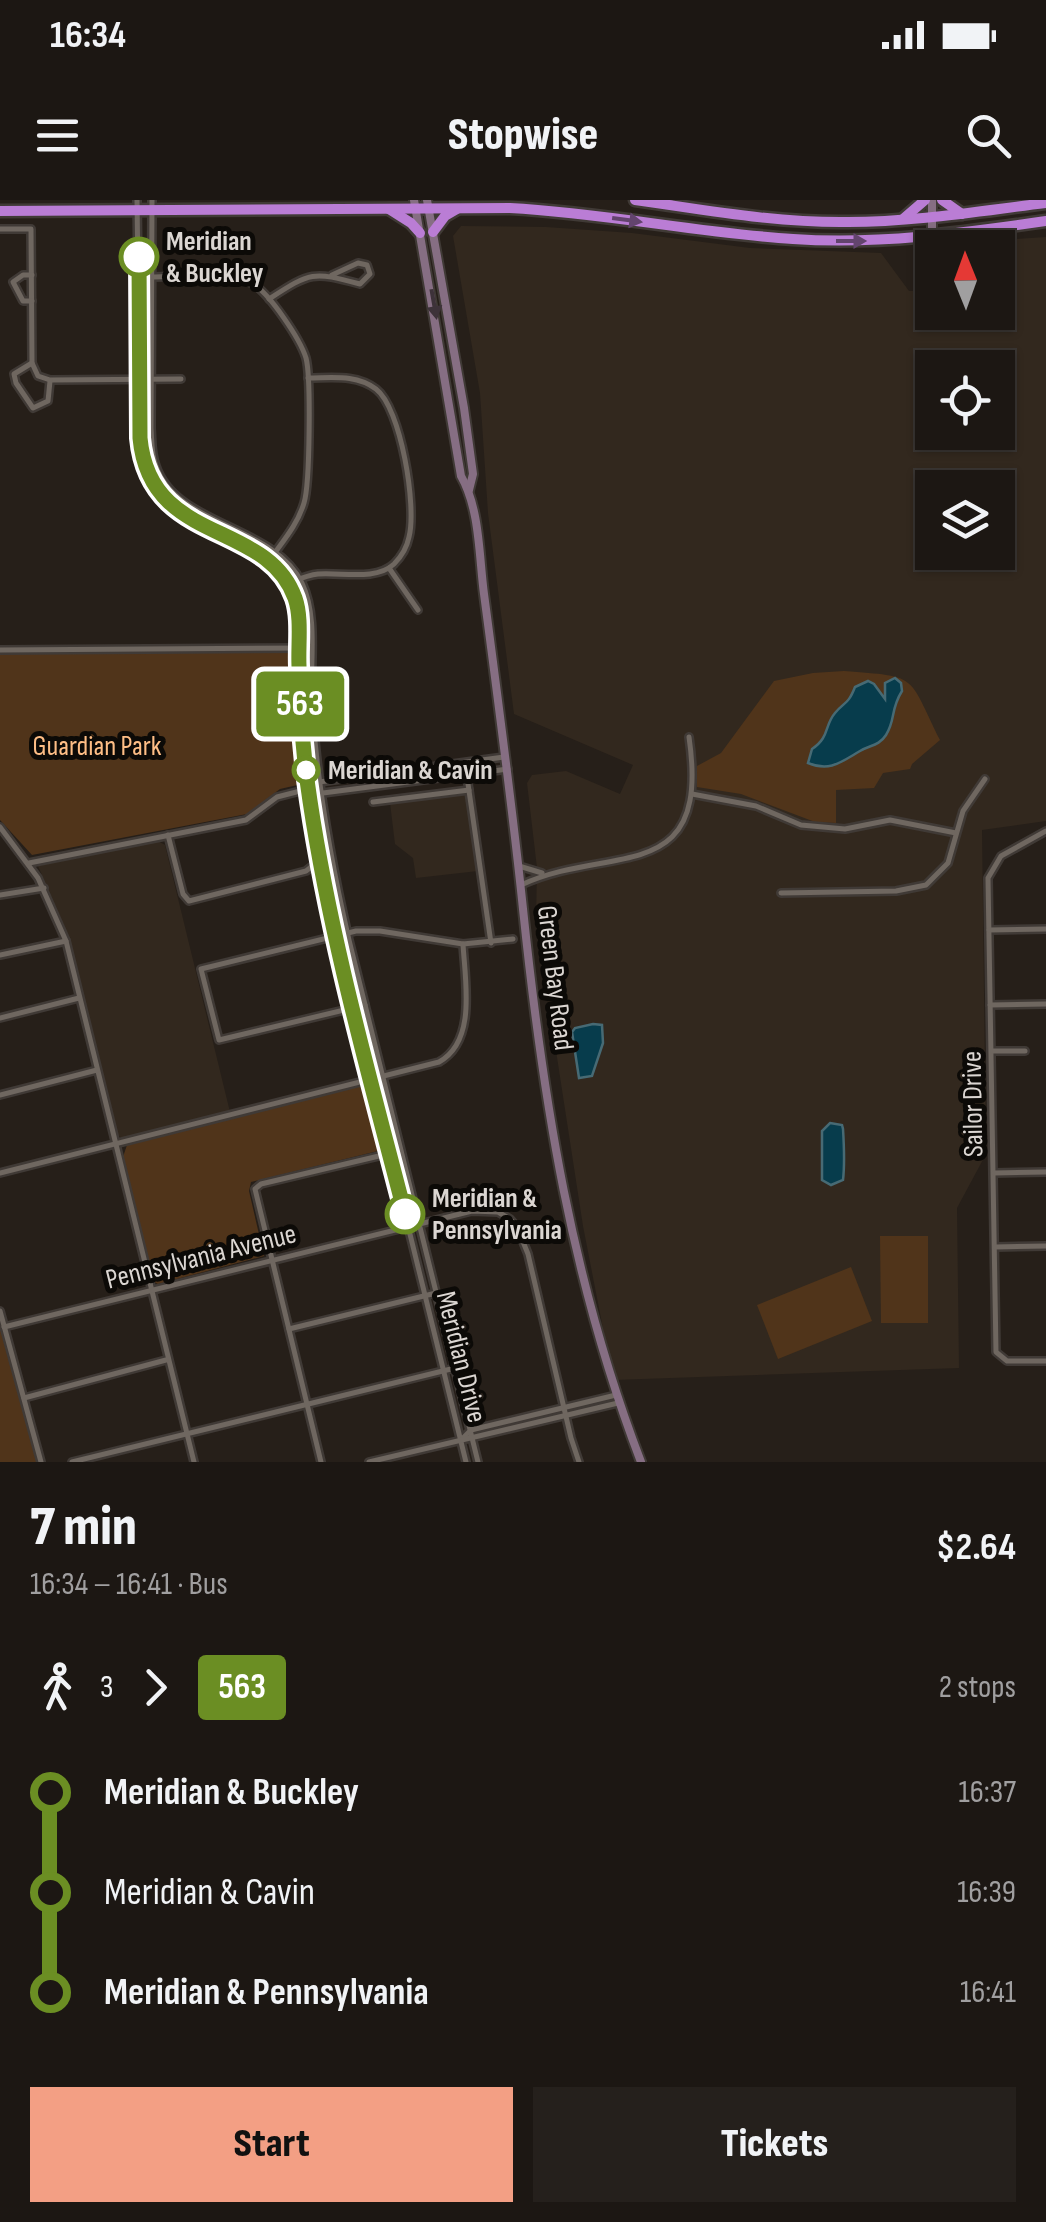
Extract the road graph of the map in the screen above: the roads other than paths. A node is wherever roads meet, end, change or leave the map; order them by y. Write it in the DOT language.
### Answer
graph roads {
  1 [pos="635,200"];
  2 [pos="928,200"];
  3 [pos="942,200"];
  4 [pos="1031,203"];
  5 [pos="1046,203"];
  6 [pos="421,204"];
  7 [pos="137,205"];
  8 [pos="152,205"];
  9 [pos="388,208"];
  10 [pos="460,208"];
  11 [pos="0,211"];
  12 [pos="963,214"];
  13 [pos="932,218"];
  14 [pos="902,220"];
  15 [pos="792,221"];
  16 [pos="1046,222"];
  17 [pos="0,229"];
  18 [pos="932,230"];
  19 [pos="981,230"];
  20 [pos="426,232"];
  21 [pos="915,237"];
  22 [pos="791,239"];
  23 [pos="332,274"];
  24 [pos="32,275"];
  25 [pos="139,277"];
  26 [pos="151,277"];
  27 [pos="269,299"];
  28 [pos="32,300"];
  29 [pos="32,363"];
  30 [pos="308,378"];
  31 [pos="140,379"];
  32 [pos="152,379"];
  33 [pos="181,379"];
  34 [pos="50,380"];
  35 [pos="275,552"];
  36 [pos="269,562"];
  37 [pos="389,568"];
  38 [pos="299,579"];
  39 [pos="289,583"];
  40 [pos="418,610"];
  41 [pos="298,648"];
  42 [pos="310,648"];
  43 [pos="0,650"];
  44 [pos="688,737"];
  45 [pos="508,757"];
  46 [pos="465,763"];
  47 [pos="509,769"];
  48 [pos="467,774"];
  49 [pos="985,779"];
  50 [pos="319,782"];
  51 [pos="308,789"];
  52 [pos="469,790"];
  53 [pos="320,793"];
  54 [pos="692,794"];
  55 [pos="373,802"];
  56 [pos="0,828"];
  57 [pos="1046,832"];
  58 [pos="956,833"];
  59 [pos="168,835"];
  60 [pos="330,852"];
  61 [pos="29,864"];
  62 [pos="319,864"];
  63 [pos="519,866"];
  64 [pos="545,874"];
  65 [pos="521,885"];
  66 [pos="44,888"];
  67 [pos="781,893"];
  68 [pos="0,895"];
  69 [pos="989,930"];
  70 [pos="1046,930"];
  71 [pos="347,932"];
  72 [pos="336,935"];
  73 [pos="514,939"];
  74 [pos="66,941"];
  75 [pos="491,943"];
  76 [pos="463,944"];
  77 [pos="0,955"];
  78 [pos="79,998"];
  79 [pos="1046,1004"];
  80 [pos="364,1005"];
  81 [pos="990,1005"];
  82 [pos="353,1008"];
  83 [pos="0,1018"];
  84 [pos="1025,1050"];
  85 [pos="993,1051"];
  86 [pos="97,1070"];
  87 [pos="382,1076"];
  88 [pos="370,1080"];
  89 [pos="0,1094"];
  90 [pos="116,1144"];
  91 [pos="400,1150"];
  92 [pos="389,1153"];
  93 [pos="0,1172"];
  94 [pos="1046,1172"];
  95 [pos="994,1173"];
  96 [pos="419,1222"];
  97 [pos="408,1226"];
  98 [pos="1046,1246"];
  99 [pos="995,1247"];
  100 [pos="272,1260"];
  101 [pos="151,1291"];
  102 [pos="436,1293"];
  103 [pos="425,1296"];
  104 [pos="0,1311"];
  105 [pos="4,1327"];
  106 [pos="289,1329"];
  107 [pos="168,1360"];
  108 [pos="1046,1361"];
  109 [pos="455,1368"];
  110 [pos="444,1371"];
  111 [pos="24,1398"];
  112 [pos="617,1399"];
  113 [pos="307,1404"];
  114 [pos="564,1407"];
  115 [pos="566,1417"];
  116 [pos="472,1430"];
  117 [pos="187,1434"];
  118 [pos="461,1440"];
  119 [pos="474,1440"];
  120 [pos="40,1462"];
  121 [pos="72,1462"];
  122 [pos="194,1462"];
  123 [pos="321,1462"];
  124 [pos="369,1462"];
  125 [pos="466,1462"];
  126 [pos="478,1462"];
  127 [pos="580,1462"];
  128 [pos="641,1462"];
  1 -- 15 [label="highway"];
  2 -- 13 [label="main road"];
  2 -- 14 [label="highway"];
  3 -- 12 [label="highway"];
  4 -- 5 [label="highway"];
  4 -- 12 [label="highway"];
  6 -- 9 [label="highway"];
  6 -- 10 [label="highway"];
  6 -- 20 [label="main road, Green Bay Road"];
  7 -- 8 [label="highway"];
  7 -- 11 [label="highway"];
  7 -- 25 [label="street"];
  8 -- 9 [label="highway"];
  8 -- 26 [label="street, Meridian Drive"];
  9 -- 20 [label="highway"];
  10 -- 20 [label="highway"];
  10 -- 22 [label="highway, one-way"];
  12 -- 13 [label="highway"];
  13 -- 14 [label="highway"];
  13 -- 18 [label="main road"];
  14 -- 15 [label="highway"];
  15 -- 22 [label="highway"];
  16 -- 19 [label="highway"];
  17 -- 24 [label="street"];
  20 -- 45 [label="main road, Green Bay Road"];
  22 -- 21 [label="highway, one-way"];
  23 -- 23 [label="street"];
  23 -- 27 [label="street"];
  24 -- 28 [label="street"];
  24 -- 28 [label="street"];
  25 -- 26 [label="street"];
  25 -- 31 [label="street"];
  26 -- 27 [label="street"];
  26 -- 32 [label="street, Meridian Drive"];
  27 -- 30 [label="street"];
  28 -- 29 [label="street"];
  29 -- 34 [label="street"];
  29 -- 34 [label="street"];
  30 -- 35 [label="street"];
  30 -- 37 [label="street"];
  31 -- 32 [label="street"];
  31 -- 34 [label="street"];
  31 -- 36 [label="street"];
  32 -- 33 [label="street"];
  32 -- 35 [label="street, Meridian Drive"];
  35 -- 36 [label="street"];
  35 -- 38 [label="street, Meridian Drive"];
  36 -- 39 [label="street"];
  37 -- 38 [label="street"];
  37 -- 40 [label="street"];
  38 -- 39 [label="street"];
  38 -- 42 [label="street, Meridian Drive"];
  39 -- 41 [label="street, Meridian Drive"];
  41 -- 42 [label="street"];
  41 -- 43 [label="street"];
  41 -- 51 [label="street, Meridian Drive"];
  42 -- 50 [label="street, Meridian Drive"];
  44 -- 54 [label="street"];
  45 -- 46 [label="street"];
  45 -- 47 [label="main road, Green Bay Road"];
  46 -- 48 [label="street"];
  46 -- 50 [label="street"];
  47 -- 48 [label="street"];
  47 -- 63 [label="main road, Green Bay Road"];
  48 -- 52 [label="street"];
  48 -- 53 [label="street"];
  49 -- 58 [label="street"];
  50 -- 51 [label="street"];
  50 -- 53 [label="street, Meridian Drive"];
  51 -- 53 [label="street"];
  51 -- 59 [label="street"];
  51 -- 62 [label="street, Meridian Drive"];
  52 -- 55 [label="street"];
  52 -- 75 [label="street"];
  53 -- 60 [label="street, Meridian Drive"];
  54 -- 58 [label="street"];
  54 -- 64 [label="street"];
  56 -- 61 [label="street"];
  57 -- 69 [label="street, Sailor Drive"];
  58 -- 67 [label="street"];
  59 -- 61 [label="street"];
  59 -- 62 [label="street"];
  60 -- 62 [label="street"];
  60 -- 71 [label="street, Meridian Drive"];
  61 -- 66 [label="street"];
  62 -- 72 [label="street, Meridian Drive"];
  63 -- 64 [label="street"];
  63 -- 65 [label="main road, Green Bay Road"];
  64 -- 65 [label="street"];
  65 -- 112 [label="main road, Green Bay Road"];
  66 -- 68 [label="street"];
  66 -- 74 [label="street"];
  69 -- 70 [label="street"];
  69 -- 81 [label="street, Sailor Drive"];
  71 -- 72 [label="street"];
  71 -- 76 [label="street"];
  71 -- 80 [label="street, Meridian Drive"];
  72 -- 82 [label="street, Meridian Drive"];
  72 -- 82 [label="street"];
  73 -- 75 [label="street"];
  74 -- 77 [label="street"];
  74 -- 78 [label="street"];
  75 -- 76 [label="street"];
  76 -- 87 [label="street"];
  78 -- 83 [label="street"];
  78 -- 86 [label="street"];
  79 -- 81 [label="street"];
  80 -- 82 [label="street"];
  80 -- 87 [label="street, Meridian Drive"];
  81 -- 85 [label="street, Sailor Drive"];
  82 -- 88 [label="street, Meridian Drive"];
  84 -- 85 [label="street"];
  85 -- 95 [label="street, Sailor Drive"];
  86 -- 89 [label="street"];
  86 -- 90 [label="street"];
  87 -- 88 [label="street"];
  87 -- 91 [label="street, Meridian Drive"];
  88 -- 90 [label="street"];
  88 -- 92 [label="street, Meridian Drive"];
  90 -- 93 [label="street"];
  90 -- 101 [label="street"];
  91 -- 92 [label="street"];
  91 -- 96 [label="street, Meridian Drive"];
  92 -- 97 [label="street, Meridian Drive"];
  92 -- 100 [label="street"];
  94 -- 95 [label="street"];
  95 -- 99 [label="street, Sailor Drive"];
  96 -- 97 [label="street, Pennsylvania Avenue"];
  96 -- 102 [label="street, Meridian Drive"];
  96 -- 114 [label="street, Pennsylvania Avenue"];
  97 -- 100 [label="street, Pennsylvania Avenue"];
  97 -- 103 [label="street, Meridian Drive"];
  98 -- 99 [label="street"];
  99 -- 108 [label="street, Sailor Drive"];
  100 -- 101 [label="street, Pennsylvania Avenue"];
  100 -- 106 [label="street"];
  101 -- 105 [label="street, Pennsylvania Avenue"];
  101 -- 107 [label="street"];
  102 -- 103 [label="street"];
  102 -- 109 [label="street, Meridian Drive"];
  103 -- 106 [label="street"];
  103 -- 110 [label="street, Meridian Drive"];
  104 -- 105 [label="street"];
  105 -- 111 [label="street"];
  106 -- 113 [label="street"];
  107 -- 111 [label="street"];
  107 -- 117 [label="street"];
  109 -- 110 [label="street"];
  109 -- 116 [label="street, Meridian Drive"];
  110 -- 113 [label="street"];
  110 -- 118 [label="street, Meridian Drive"];
  111 -- 120 [label="street"];
  112 -- 114 [label="street"];
  112 -- 115 [label="street"];
  112 -- 128 [label="main road, Green Bay Road"];
  113 -- 117 [label="street"];
  113 -- 123 [label="street"];
  114 -- 115 [label="street, Pennsylvania Avenue"];
  114 -- 116 [label="street"];
  115 -- 119 [label="street"];
  115 -- 127 [label="street, Pennsylvania Avenue"];
  116 -- 118 [label="street"];
  116 -- 119 [label="street, Meridian Drive"];
  117 -- 121 [label="street"];
  117 -- 122 [label="street"];
  118 -- 119 [label="street"];
  118 -- 124 [label="street"];
  118 -- 125 [label="street, Meridian Drive"];
  119 -- 126 [label="street, Meridian Drive"];
}
